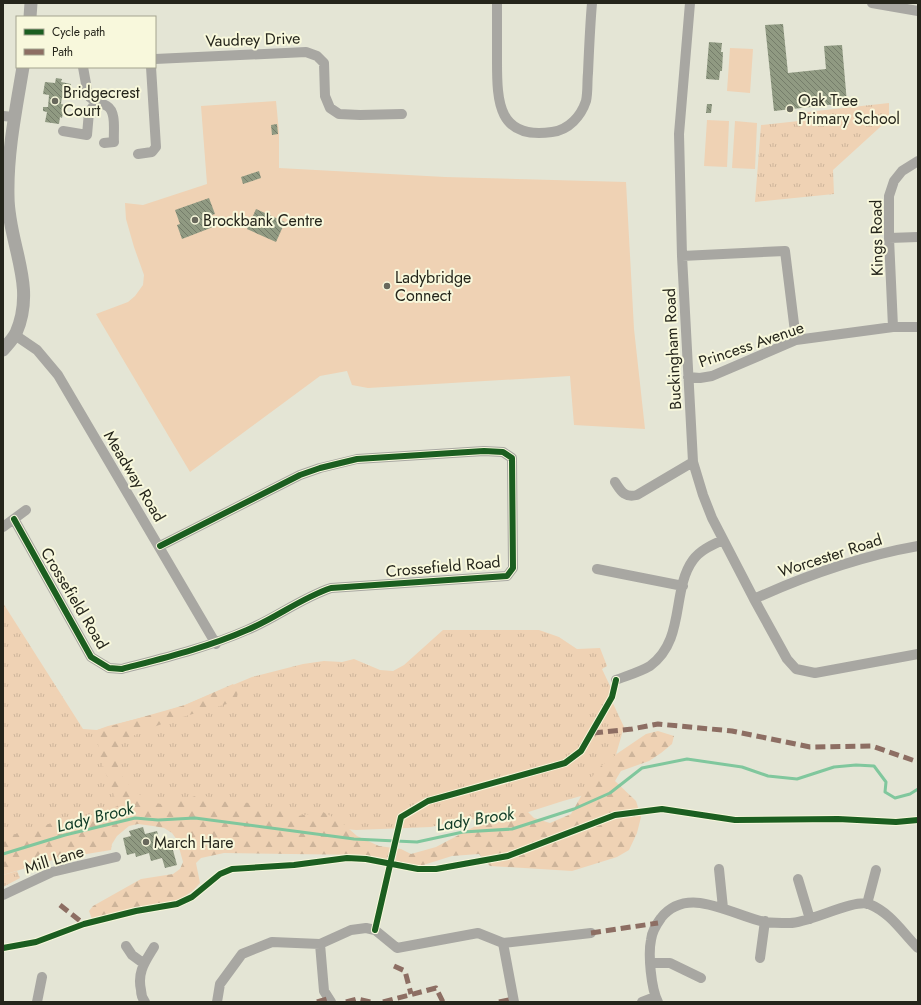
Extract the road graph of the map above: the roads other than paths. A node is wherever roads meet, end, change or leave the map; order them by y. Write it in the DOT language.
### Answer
graph roads {
  1 [pos="497,3"];
  2 [pos="592,3"];
  3 [pos="690,3"];
  4 [pos="872,3"];
  5 [pos="918,11"];
  6 [pos="156,59"];
  7 [pos="23,68"];
  8 [pos="83,68"];
  9 [pos="151,68"];
  10 [pos="96,102"];
  11 [pos="402,114"];
  12 [pos="9,117"];
  13 [pos="63,131"];
  14 [pos="104,143"];
  15 [pos="138,154"];
  16 [pos="918,161"];
  17 [pos="918,237"];
  18 [pos="889,238"];
  19 [pos="682,256"];
  20 [pos="893,327"];
  21 [pos="918,327"];
  22 [pos="15,334"];
  23 [pos="796,340"];
  24 [pos="3,349"];
  25 [pos="688,377"];
  26 [pos="693,462"];
  27 [pos="615,482"];
  28 [pos="26,510"];
  29 [pos="14,519"];
  30 [pos="3,527"];
  31 [pos="723,540"];
  32 [pos="160,546"];
  33 [pos="918,546"];
  34 [pos="597,569"];
  35 [pos="683,586"];
  36 [pos="754,599"];
  37 [pos="216,644"];
  38 [pos="918,654"];
  39 [pos="616,680"];
  40 [pos="116,857"];
  41 [pos="719,869"];
  42 [pos="876,870"];
  43 [pos="798,879"];
  44 [pos="3,895"];
  45 [pos="867,904"];
  46 [pos="723,908"];
  47 [pos="810,919"];
  48 [pos="765,922"];
  49 [pos="591,933"];
  50 [pos="503,943"];
  51 [pos="320,944"];
  52 [pos="126,946"];
  53 [pos="154,947"];
  54 [pos="918,948"];
  55 [pos="760,958"];
  56 [pos="143,963"];
  57 [pos="651,963"];
  58 [pos="42,977"];
  59 [pos="702,978"];
  60 [pos="657,999"];
  61 [pos="37,1002"];
  62 [pos="145,1002"];
  63 [pos="217,1002"];
  64 [pos="331,1002"];
  65 [pos="514,1002"];
  66 [pos="642,1002"];
  1 -- 2 [label="street"];
  3 -- 19 [label="street, Buckingham Road"];
  4 -- 5 [label="street"];
  6 -- 11 [label="street, Vaudrey Drive"];
  7 -- 12 [label="street"];
  8 -- 10 [label="street"];
  9 -- 15 [label="street"];
  10 -- 13 [label="street"];
  10 -- 14 [label="street"];
  12 -- 22 [label="street"];
  16 -- 18 [label="street, Kings Road"];
  17 -- 18 [label="street"];
  18 -- 20 [label="street, Kings Road"];
  19 -- 23 [label="street"];
  19 -- 25 [label="street, Buckingham Road"];
  20 -- 21 [label="street, Princess Avenue"];
  20 -- 23 [label="street, Princess Avenue"];
  22 -- 24 [label="street"];
  22 -- 32 [label="street, Meadway Road"];
  23 -- 25 [label="street, Princess Avenue"];
  25 -- 26 [label="street, Buckingham Road"];
  26 -- 27 [label="street"];
  26 -- 31 [label="street, Buckingham Road"];
  28 -- 29 [label="street"];
  29 -- 30 [label="street"];
  29 -- 37 [label="street, Crossefield Road"];
  31 -- 35 [label="street"];
  31 -- 36 [label="street, Buckingham Road"];
  32 -- 37 [label="street, Meadway Road"];
  32 -- 37 [label="street, Crossefield Road"];
  33 -- 36 [label="street, Worcester Road"];
  34 -- 35 [label="street"];
  35 -- 39 [label="street"];
  36 -- 38 [label="street, Buckingham Road"];
  40 -- 44 [label="street, Mill Lane"];
  41 -- 46 [label="street"];
  42 -- 45 [label="street"];
  43 -- 47 [label="street"];
  45 -- 47 [label="street"];
  45 -- 54 [label="street"];
  46 -- 48 [label="street"];
  46 -- 57 [label="street"];
  47 -- 48 [label="street"];
  48 -- 55 [label="street"];
  49 -- 50 [label="street"];
  50 -- 51 [label="street"];
  50 -- 65 [label="street"];
  51 -- 63 [label="street"];
  51 -- 64 [label="street"];
  52 -- 56 [label="street"];
  53 -- 56 [label="street"];
  56 -- 62 [label="street"];
  57 -- 59 [label="street"];
  57 -- 60 [label="street"];
  58 -- 61 [label="street"];
  60 -- 66 [label="street"];
}
